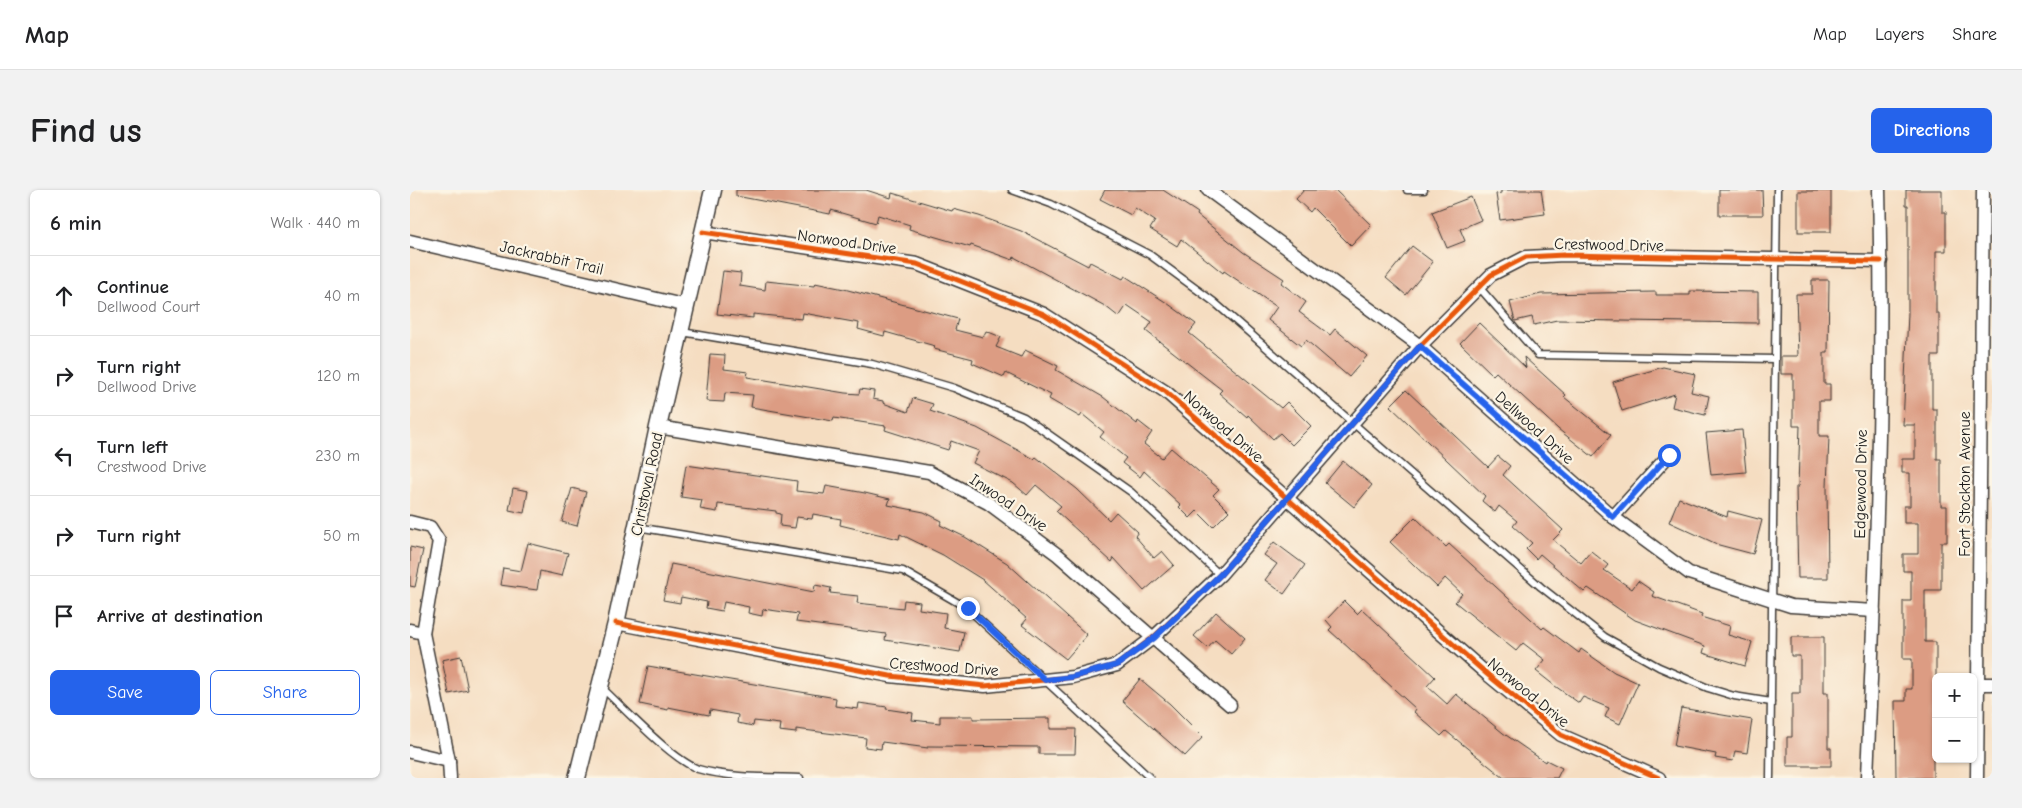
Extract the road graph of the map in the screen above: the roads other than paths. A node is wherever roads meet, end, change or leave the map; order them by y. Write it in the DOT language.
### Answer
graph roads {
  1 [pos="713,190"];
  2 [pos="1012,190"];
  3 [pos="1208,190"];
  4 [pos="1407,190"];
  5 [pos="1424,190"];
  6 [pos="1777,190"];
  7 [pos="1879,190"];
  8 [pos="1982,190"];
  9 [pos="703,232"];
  10 [pos="410,241"];
  11 [pos="1776,259"];
  12 [pos="1881,261"];
  13 [pos="1479,287"];
  14 [pos="687,306"];
  15 [pos="680,332"];
  16 [pos="1420,346"];
  17 [pos="1775,359"];
  18 [pos="1353,423"];
  19 [pos="658,427"];
  20 [pos="1669,455"];
  21 [pos="1287,497"];
  22 [pos="1613,517"];
  23 [pos="410,522"];
  24 [pos="637,527"];
  25 [pos="1220,575"];
  26 [pos="1772,600"];
  27 [pos="1874,611"];
  28 [pos="616,623"];
  29 [pos="410,630"];
  30 [pos="423,633"];
  31 [pos="1154,638"];
  32 [pos="1045,680"];
  33 [pos="1979,684"];
  34 [pos="1992,684"];
  35 [pos="600,686"];
  36 [pos="1771,702"];
  37 [pos="1230,705"];
  38 [pos="410,752"];
  39 [pos="449,761"];
  40 [pos="450,778"];
  41 [pos="577,778"];
  42 [pos="800,778"];
  43 [pos="1150,778"];
  44 [pos="1659,778"];
  45 [pos="1770,778"];
  46 [pos="1867,778"];
  47 [pos="1977,778"];
  1 -- 9 [label="street, Christoval Road"];
  2 -- 18 [label="lane"];
  3 -- 16 [label="street, Dellwood Drive"];
  4 -- 5 [label="lane"];
  6 -- 11 [label="lane"];
  7 -- 12 [label="street, Edgewood Drive"];
  8 -- 33 [label="street, Fort Stockton Avenue"];
  9 -- 14 [label="street, Christoval Road"];
  9 -- 21 [label="street, Norwood Drive"];
  10 -- 14 [label="street, Jackrabbit Trail"];
  11 -- 12 [label="street, Crestwood Drive"];
  11 -- 13 [label="street, Crestwood Drive"];
  11 -- 17 [label="lane"];
  12 -- 27 [label="street, Edgewood Drive"];
  13 -- 16 [label="street, Crestwood Drive"];
  13 -- 17 [label="lane"];
  14 -- 15 [label="street, Christoval Road"];
  15 -- 19 [label="street, Christoval Road"];
  15 -- 25 [label="lane"];
  16 -- 18 [label="street, Crestwood Drive"];
  16 -- 22 [label="street, Dellwood Drive"];
  17 -- 26 [label="lane"];
  18 -- 21 [label="street, Crestwood Drive"];
  18 -- 36 [label="lane"];
  19 -- 24 [label="street, Christoval Road"];
  19 -- 31 [label="street, Inwood Drive"];
  20 -- 22 [label="street"];
  21 -- 25 [label="street, Crestwood Drive"];
  21 -- 44 [label="street, Norwood Drive"];
  22 -- 26 [label="street, Dellwood Drive"];
  23 -- 30 [label="street"];
  24 -- 28 [label="street, Christoval Road"];
  24 -- 32 [label="lane"];
  25 -- 31 [label="street, Crestwood Drive"];
  26 -- 27 [label="street, Dellwood Drive"];
  26 -- 36 [label="lane"];
  27 -- 46 [label="street, Edgewood Drive"];
  28 -- 32 [label="street, Crestwood Drive"];
  28 -- 35 [label="street, Christoval Road"];
  29 -- 30 [label="street"];
  30 -- 39 [label="street"];
  31 -- 32 [label="street, Crestwood Drive"];
  31 -- 37 [label="street, Inwood Drive"];
  32 -- 43 [label="lane"];
  33 -- 34 [label="street"];
  33 -- 47 [label="street, Fort Stockton Avenue"];
  35 -- 41 [label="street, Christoval Road"];
  35 -- 42 [label="lane"];
  36 -- 45 [label="lane"];
  38 -- 39 [label="street"];
  39 -- 40 [label="street"];
}
